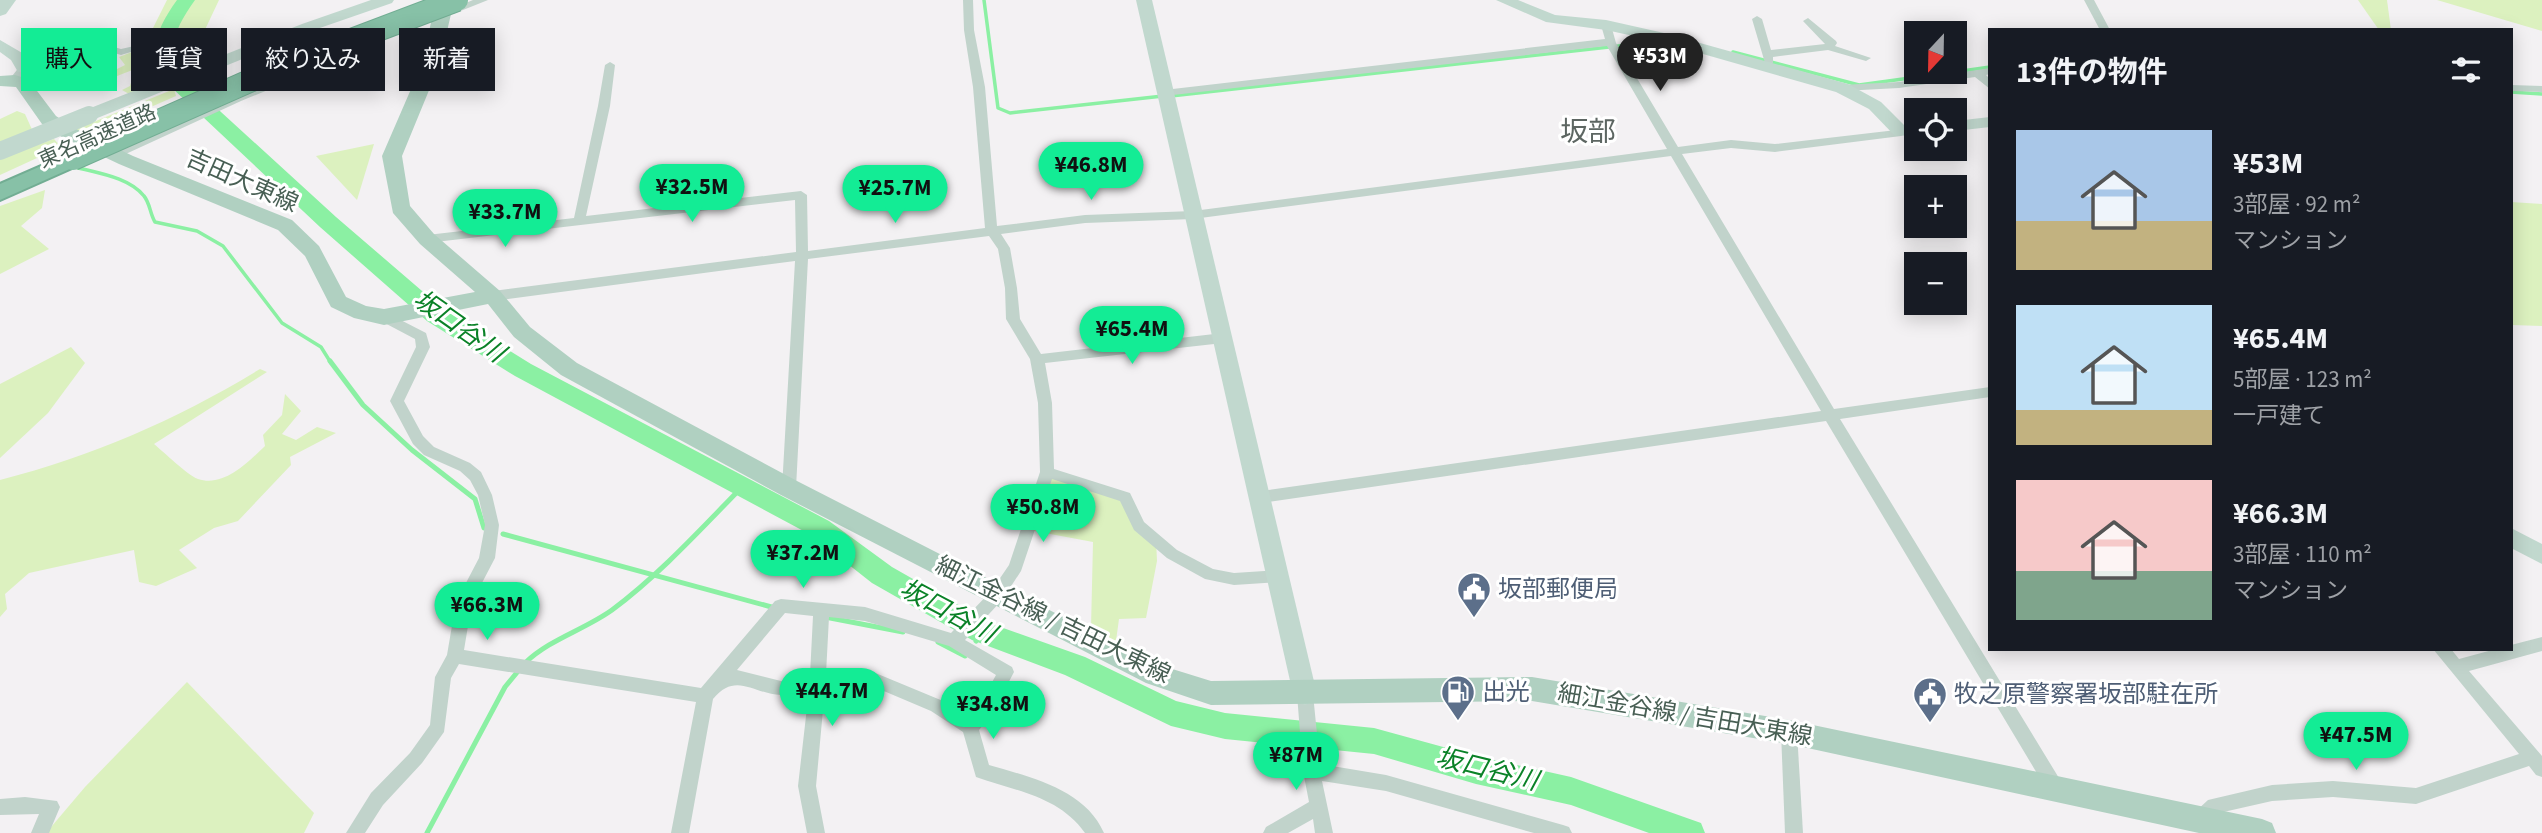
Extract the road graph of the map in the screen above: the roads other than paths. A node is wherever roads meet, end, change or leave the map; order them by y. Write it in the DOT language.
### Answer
graph roads {
  1 [pos="9,0"];
  2 [pos="386,0"];
  3 [pos="483,0"];
  4 [pos="968,0"];
  5 [pos="1144,0"];
  6 [pos="1504,0"];
  7 [pos="2089,0"];
  8 [pos="442,5"];
  9 [pos="0,11"];
  10 [pos="1757,19"];
  11 [pos="1808,20"];
  12 [pos="1606,25"];
  13 [pos="2104,28"];
  14 [pos="1612,45"];
  15 [pos="0,46"];
  16 [pos="1828,47"];
  17 [pos="131,50"];
  18 [pos="1866,58"];
  19 [pos="1769,61"];
  20 [pos="610,65"];
  21 [pos="1984,71"];
  22 [pos="13,76"];
  23 [pos="1842,88"];
  24 [pos="2513,88"];
  25 [pos="2542,89"];
  26 [pos="1165,96"];
  27 [pos="233,98"];
  28 [pos="1988,122"];
  29 [pos="1967,125"];
  30 [pos="1904,127"];
  31 [pos="1904,132"];
  32 [pos="0,151"];
  33 [pos="1676,151"];
  34 [pos="111,153"];
  35 [pos="65,156"];
  36 [pos="0,181"];
  37 [pos="0,193"];
  38 [pos="1193,215"];
  39 [pos="579,222"];
  40 [pos="991,230"];
  41 [pos="427,239"];
  42 [pos="802,254"];
  43 [pos="484,298"];
  44 [pos="390,317"];
  45 [pos="1223,338"];
  46 [pos="1038,359"];
  47 [pos="1988,392"];
  48 [pos="1830,415"];
  49 [pos="1047,472"];
  50 [pos="789,488"];
  51 [pos="1262,497"];
  52 [pos="2513,538"];
  53 [pos="2542,555"];
  54 [pos="1280,576"];
  55 [pos="993,598"];
  56 [pos="821,615"];
  57 [pos="954,641"];
  58 [pos="2542,644"];
  59 [pos="2443,651"];
  60 [pos="455,656"];
  61 [pos="2456,667"];
  62 [pos="818,681"];
  63 [pos="710,690"];
  64 [pos="1306,694"];
  65 [pos="970,728"];
  66 [pos="1789,732"];
  67 [pos="2537,763"];
  68 [pos="1312,771"];
  69 [pos="2056,789"];
  70 [pos="0,807"];
  71 [pos="1317,807"];
  72 [pos="2215,825"];
  73 [pos="40,833"];
  74 [pos="355,833"];
  75 [pos="680,833"];
  76 [pos="816,833"];
  77 [pos="1095,833"];
  78 [pos="1272,833"];
  79 [pos="1324,833"];
  80 [pos="1563,833"];
  81 [pos="1794,833"];
  82 [pos="2262,833"];
  1 -- 9 [label="street"];
  2 -- 32 [label="street, bridge"];
  3 -- 8 [label="street"];
  4 -- 40 [label="street"];
  5 -- 26 [label="street"];
  6 -- 12 [label="street"];
  7 -- 13 [label="street"];
  8 -- 27 [label="street"];
  8 -- 35 [label="highway, 東名高速道路, bridge"];
  8 -- 41 [label="main road, 細江金谷線 / 吉田大東線"];
  10 -- 19 [label="street"];
  11 -- 16 [label="street"];
  12 -- 14 [label="street"];
  12 -- 19 [label="street"];
  14 -- 26 [label="street"];
  14 -- 33 [label="street"];
  15 -- 22 [label="street"];
  16 -- 18 [label="street"];
  16 -- 19 [label="street"];
  17 -- 22 [label="street"];
  19 -- 23 [label="street"];
  20 -- 39 [label="street"];
  21 -- 23 [label="street"];
  22 -- 34 [label="main road, 吉田大東線"];
  23 -- 30 [label="street"];
  24 -- 25 [label="street"];
  26 -- 38 [label="street"];
  27 -- 34 [label="street"];
  27 -- 34 [label="street"];
  28 -- 29 [label="street"];
  31 -- 33 [label="street"];
  33 -- 38 [label="street"];
  33 -- 48 [label="street"];
  34 -- 44 [label="main road, 吉田大東線"];
  35 -- 36 [label="highway, 東名高速道路"];
  35 -- 37 [label="highway, 東名高速道路"];
  38 -- 40 [label="street"];
  38 -- 45 [label="street"];
  39 -- 41 [label="street"];
  39 -- 42 [label="street"];
  40 -- 42 [label="street"];
  40 -- 46 [label="street"];
  41 -- 43 [label="main road, 細江金谷線 / 吉田大東線"];
  42 -- 43 [label="street"];
  42 -- 50 [label="street"];
  43 -- 44 [label="main road, 吉田大東線"];
  43 -- 50 [label="main road, 細江金谷線 / 吉田大東線"];
  44 -- 60 [label="street"];
  45 -- 46 [label="street"];
  45 -- 51 [label="street"];
  46 -- 49 [label="street"];
  47 -- 48 [label="street"];
  48 -- 51 [label="street"];
  48 -- 69 [label="street"];
  49 -- 54 [label="street"];
  49 -- 55 [label="street"];
  50 -- 55 [label="main road, 細江金谷線 / 吉田大東線"];
  51 -- 54 [label="street"];
  52 -- 53 [label="street"];
  54 -- 64 [label="street"];
  55 -- 57 [label="street"];
  55 -- 64 [label="main road, 細江金谷線 / 吉田大東線"];
  56 -- 57 [label="street"];
  56 -- 62 [label="street"];
  56 -- 63 [label="street"];
  57 -- 65 [label="street"];
  58 -- 61 [label="street"];
  59 -- 61 [label="street"];
  60 -- 63 [label="street"];
  60 -- 74 [label="street"];
  61 -- 67 [label="street"];
  62 -- 63 [label="street"];
  62 -- 65 [label="street"];
  62 -- 76 [label="street"];
  63 -- 75 [label="street"];
  64 -- 66 [label="main road, 細江金谷線 / 吉田大東線"];
  64 -- 68 [label="street"];
  65 -- 77 [label="street"];
  66 -- 69 [label="main road, 細江金谷線 / 吉田大東線"];
  66 -- 81 [label="street"];
  67 -- 72 [label="street"];
  68 -- 71 [label="street"];
  68 -- 80 [label="street"];
  69 -- 72 [label="main road, 細江金谷線 / 吉田大東線"];
  70 -- 73 [label="street"];
  71 -- 78 [label="street"];
  71 -- 79 [label="street"];
  72 -- 82 [label="main road, 細江金谷線 / 吉田大東線"];
}
